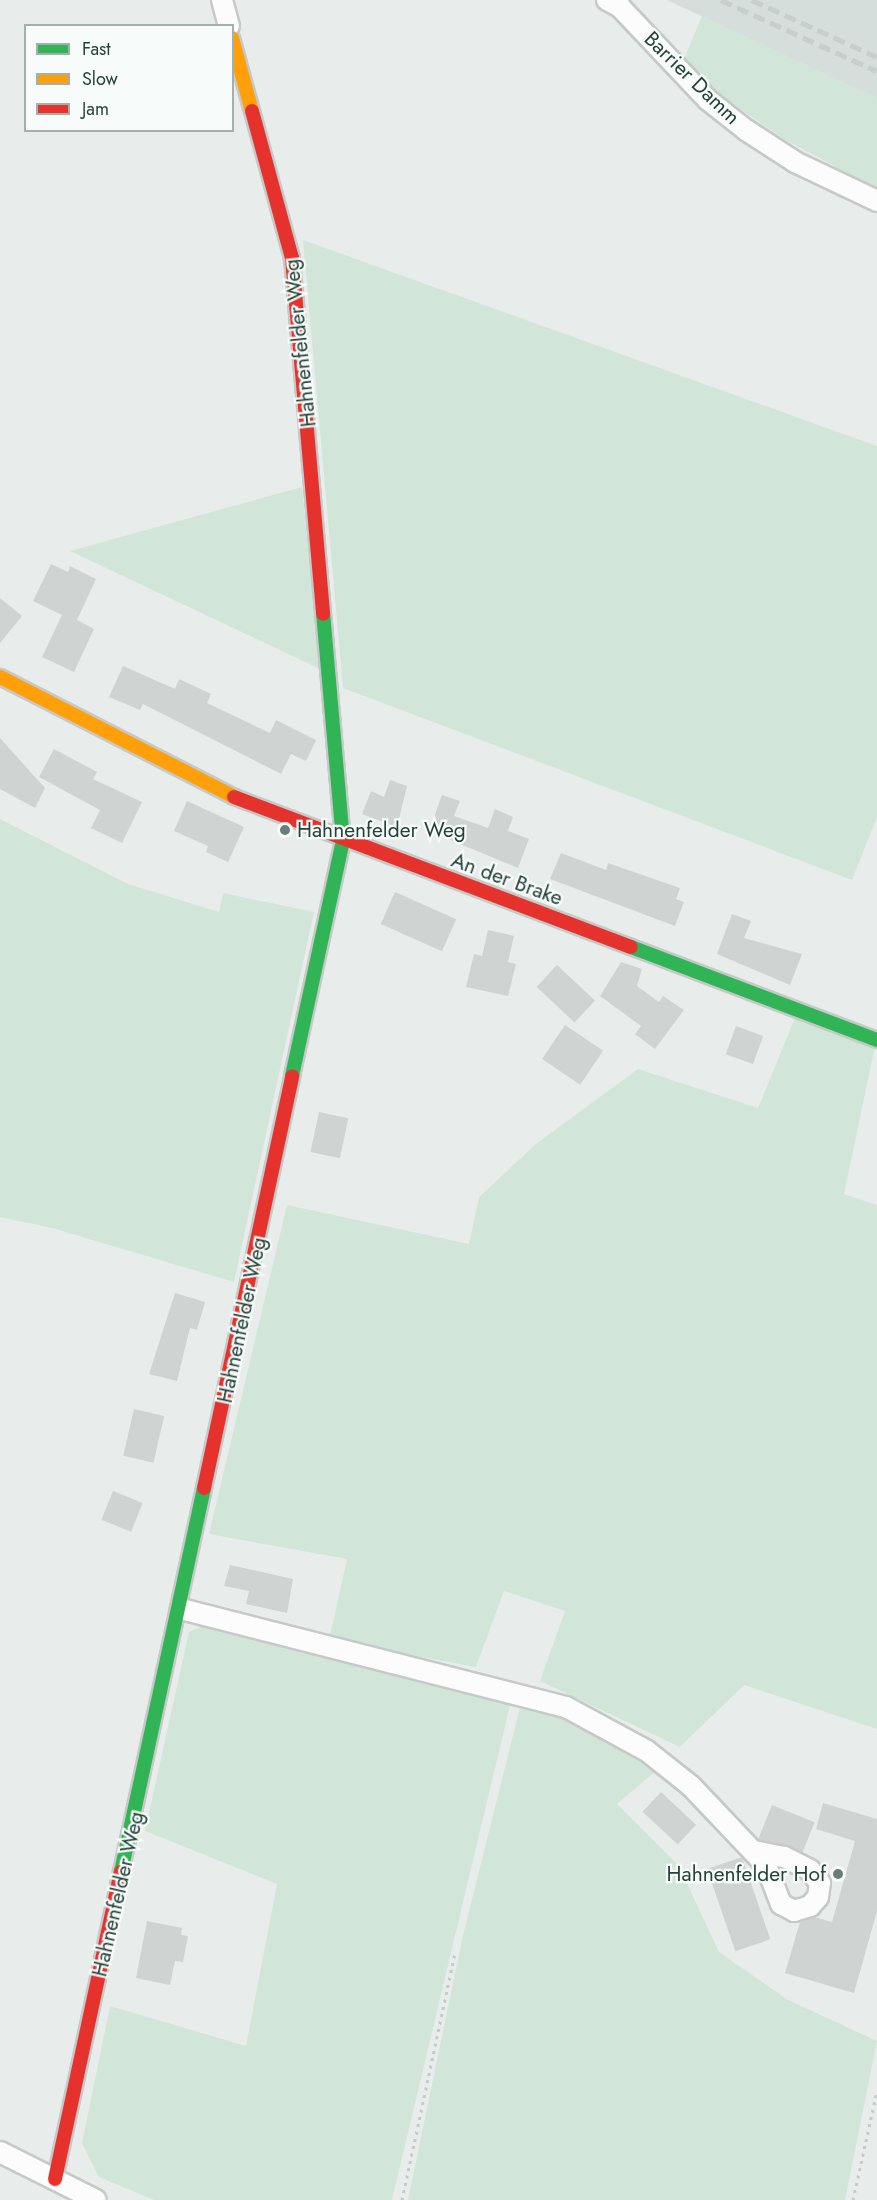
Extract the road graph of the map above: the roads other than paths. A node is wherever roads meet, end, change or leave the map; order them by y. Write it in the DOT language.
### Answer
graph roads {
  1 [pos="222,0"];
  2 [pos="607,0"];
  3 [pos="228,24"];
  4 [pos="234,45"];
  5 [pos="877,201"];
  6 [pos="0,677"];
  7 [pos="343,841"];
  8 [pos="877,1040"];
  9 [pos="181,1609"];
  10 [pos="753,1851"];
  11 [pos="0,2152"];
  12 [pos="55,2178"];
  13 [pos="96,2200"];
  1 -- 3 [label="street"];
  2 -- 5 [label="street, Barrier Damm"];
  4 -- 7 [label="street, Hahnenfelder Weg"];
  6 -- 7 [label="street, An der Brake"];
  7 -- 8 [label="street, An der Brake"];
  7 -- 9 [label="street, Hahnenfelder Weg"];
  9 -- 10 [label="street"];
  9 -- 12 [label="street, Hahnenfelder Weg"];
  11 -- 12 [label="street"];
  12 -- 13 [label="street"];
}
